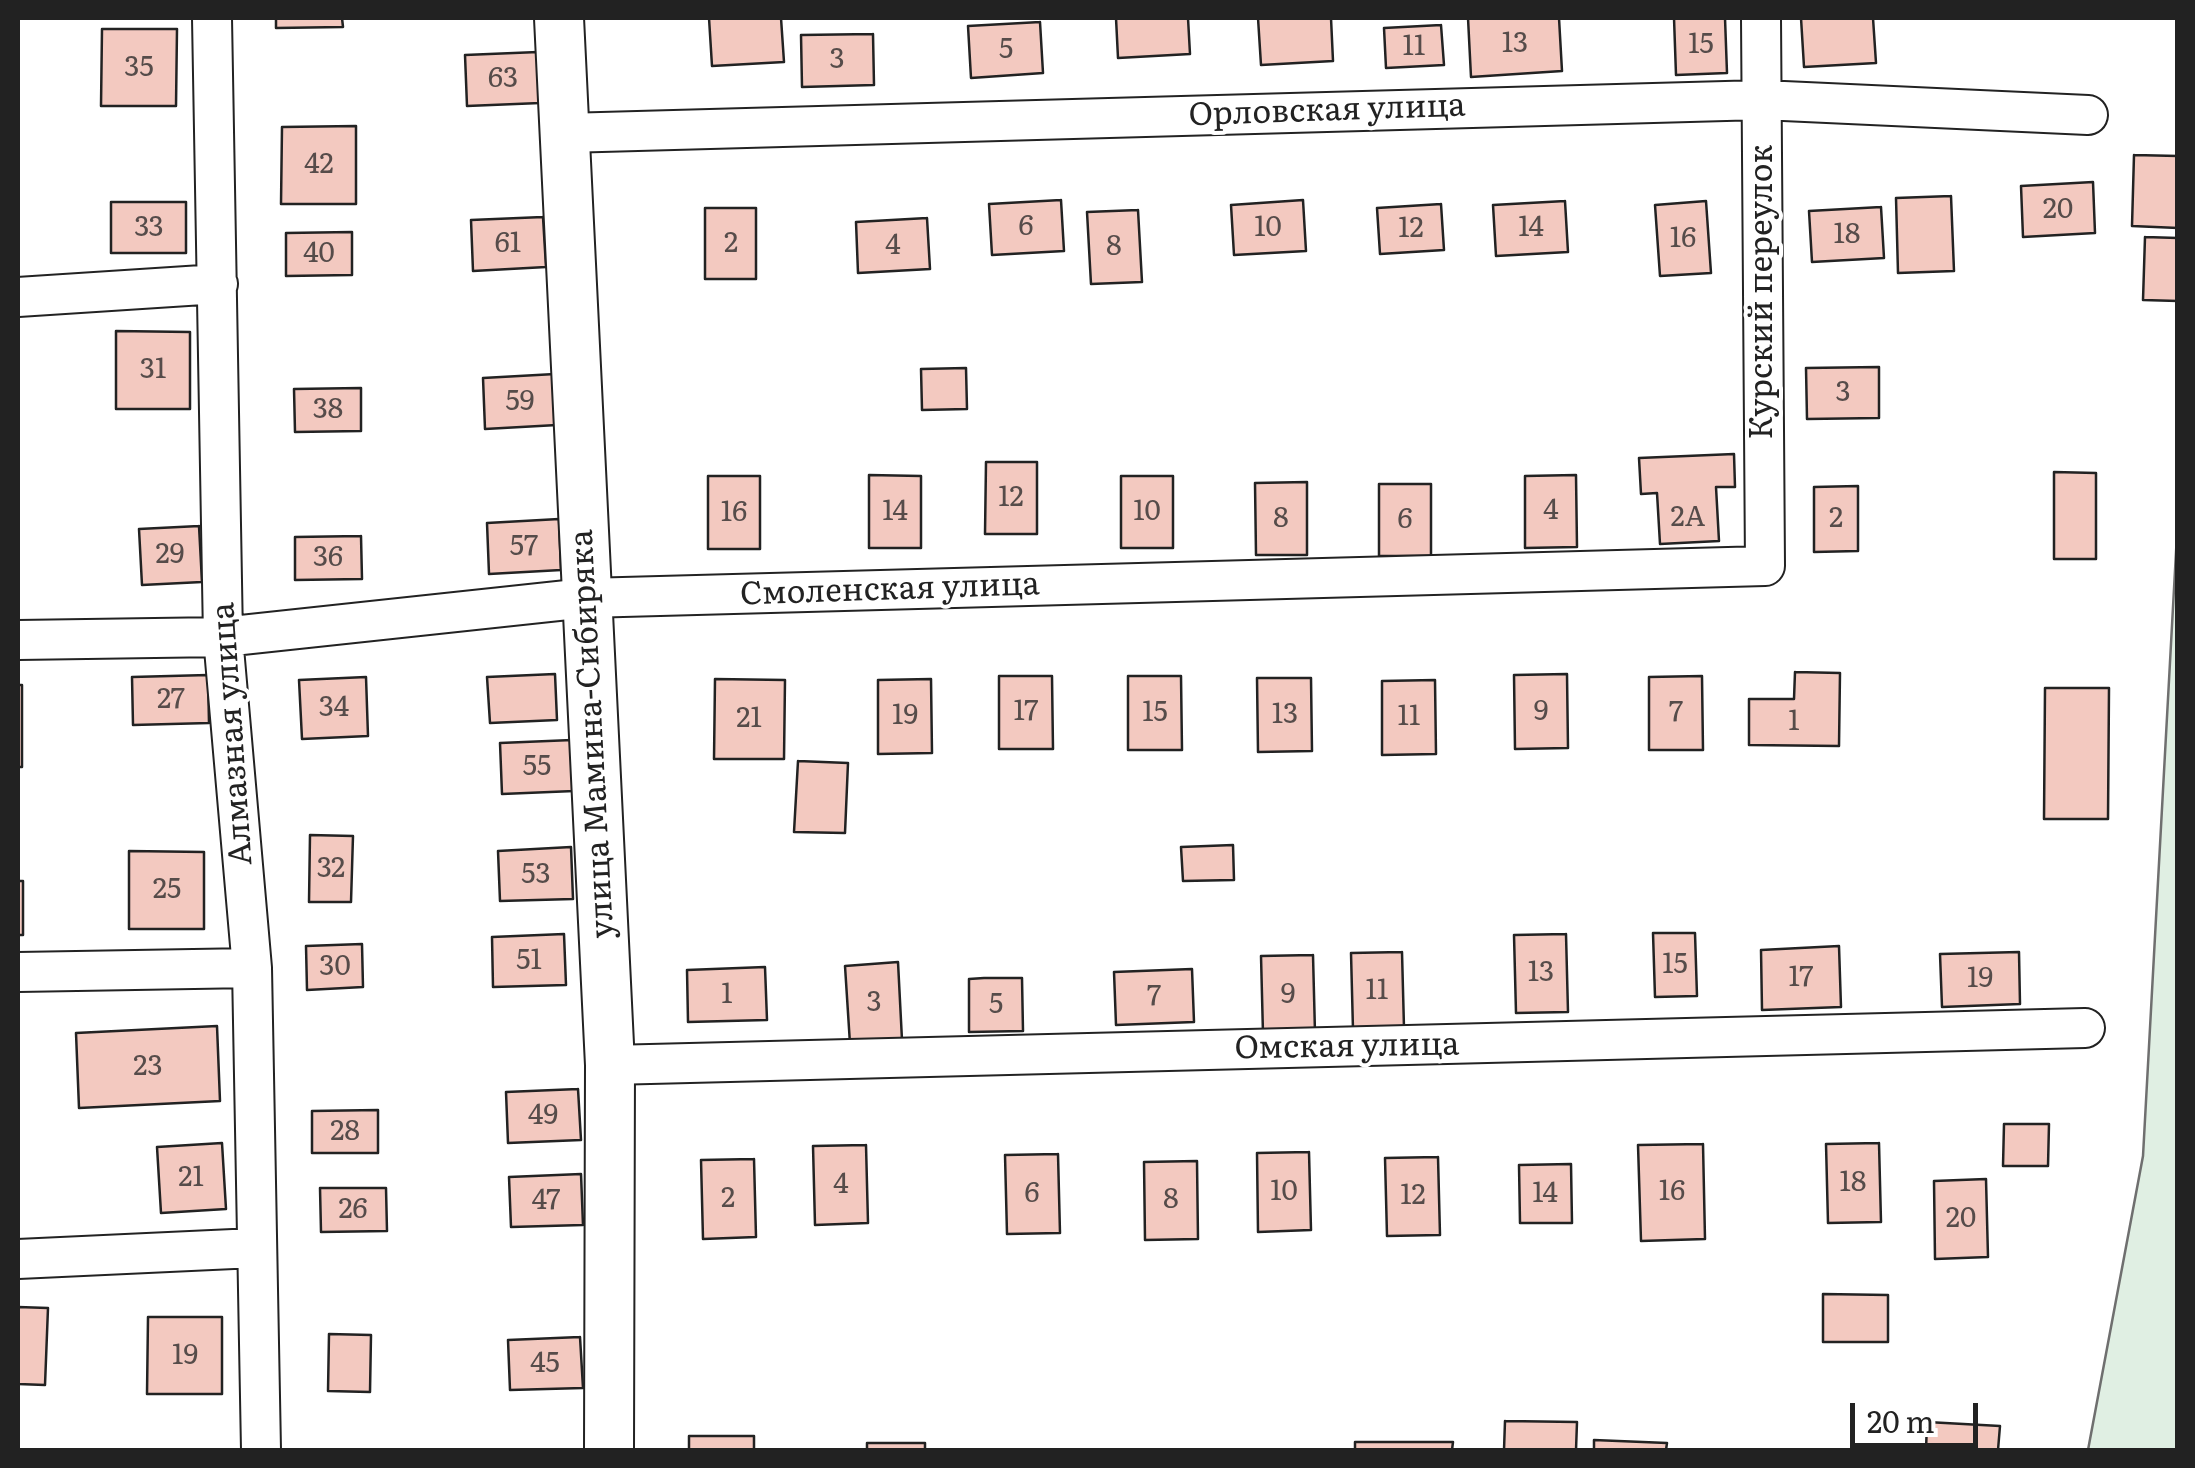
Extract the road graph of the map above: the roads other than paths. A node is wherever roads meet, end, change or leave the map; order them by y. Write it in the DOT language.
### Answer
graph roads {
  1 [pos="212,18"];
  2 [pos="559,18"];
  3 [pos="1760,18"];
  4 [pos="1762,100"];
  5 [pos="2088,115"];
  6 [pos="565,133"];
  7 [pos="218,284"];
  8 [pos="18,297"];
  9 [pos="1764,566"];
  10 [pos="586,598"];
  11 [pos="223,637"];
  12 [pos="18,640"];
  13 [pos="252,968"];
  14 [pos="18,972"];
  15 [pos="2084,1028"];
  16 [pos="610,1065"];
  17 [pos="255,1248"];
  18 [pos="18,1259"];
  19 [pos="261,1450"];
  20 [pos="609,1450"];
  1 -- 7 [label="street, Алмазная улица"];
  2 -- 6 [label="street, улица Мамина-Сибиряка"];
  3 -- 4 [label="street, Курский переулок"];
  4 -- 5 [label="street, Орловская улица"];
  4 -- 6 [label="street, Орловская улица"];
  4 -- 9 [label="street, Курский переулок"];
  6 -- 10 [label="street, улица Мамина-Сибиряка"];
  7 -- 8 [label="street"];
  7 -- 11 [label="street, Алмазная улица"];
  9 -- 10 [label="street, Смоленская улица"];
  10 -- 11 [label="street, Смоленская улица"];
  10 -- 16 [label="street, улица Мамина-Сибиряка"];
  11 -- 12 [label="street, Смоленская улица"];
  11 -- 13 [label="street, Алмазная улица"];
  13 -- 14 [label="street"];
  13 -- 17 [label="street, Алмазная улица"];
  15 -- 16 [label="street, Омская улица"];
  16 -- 20 [label="street, улица Мамина-Сибиряка"];
  17 -- 18 [label="street"];
  17 -- 19 [label="street, Алмазная улица"];
}
